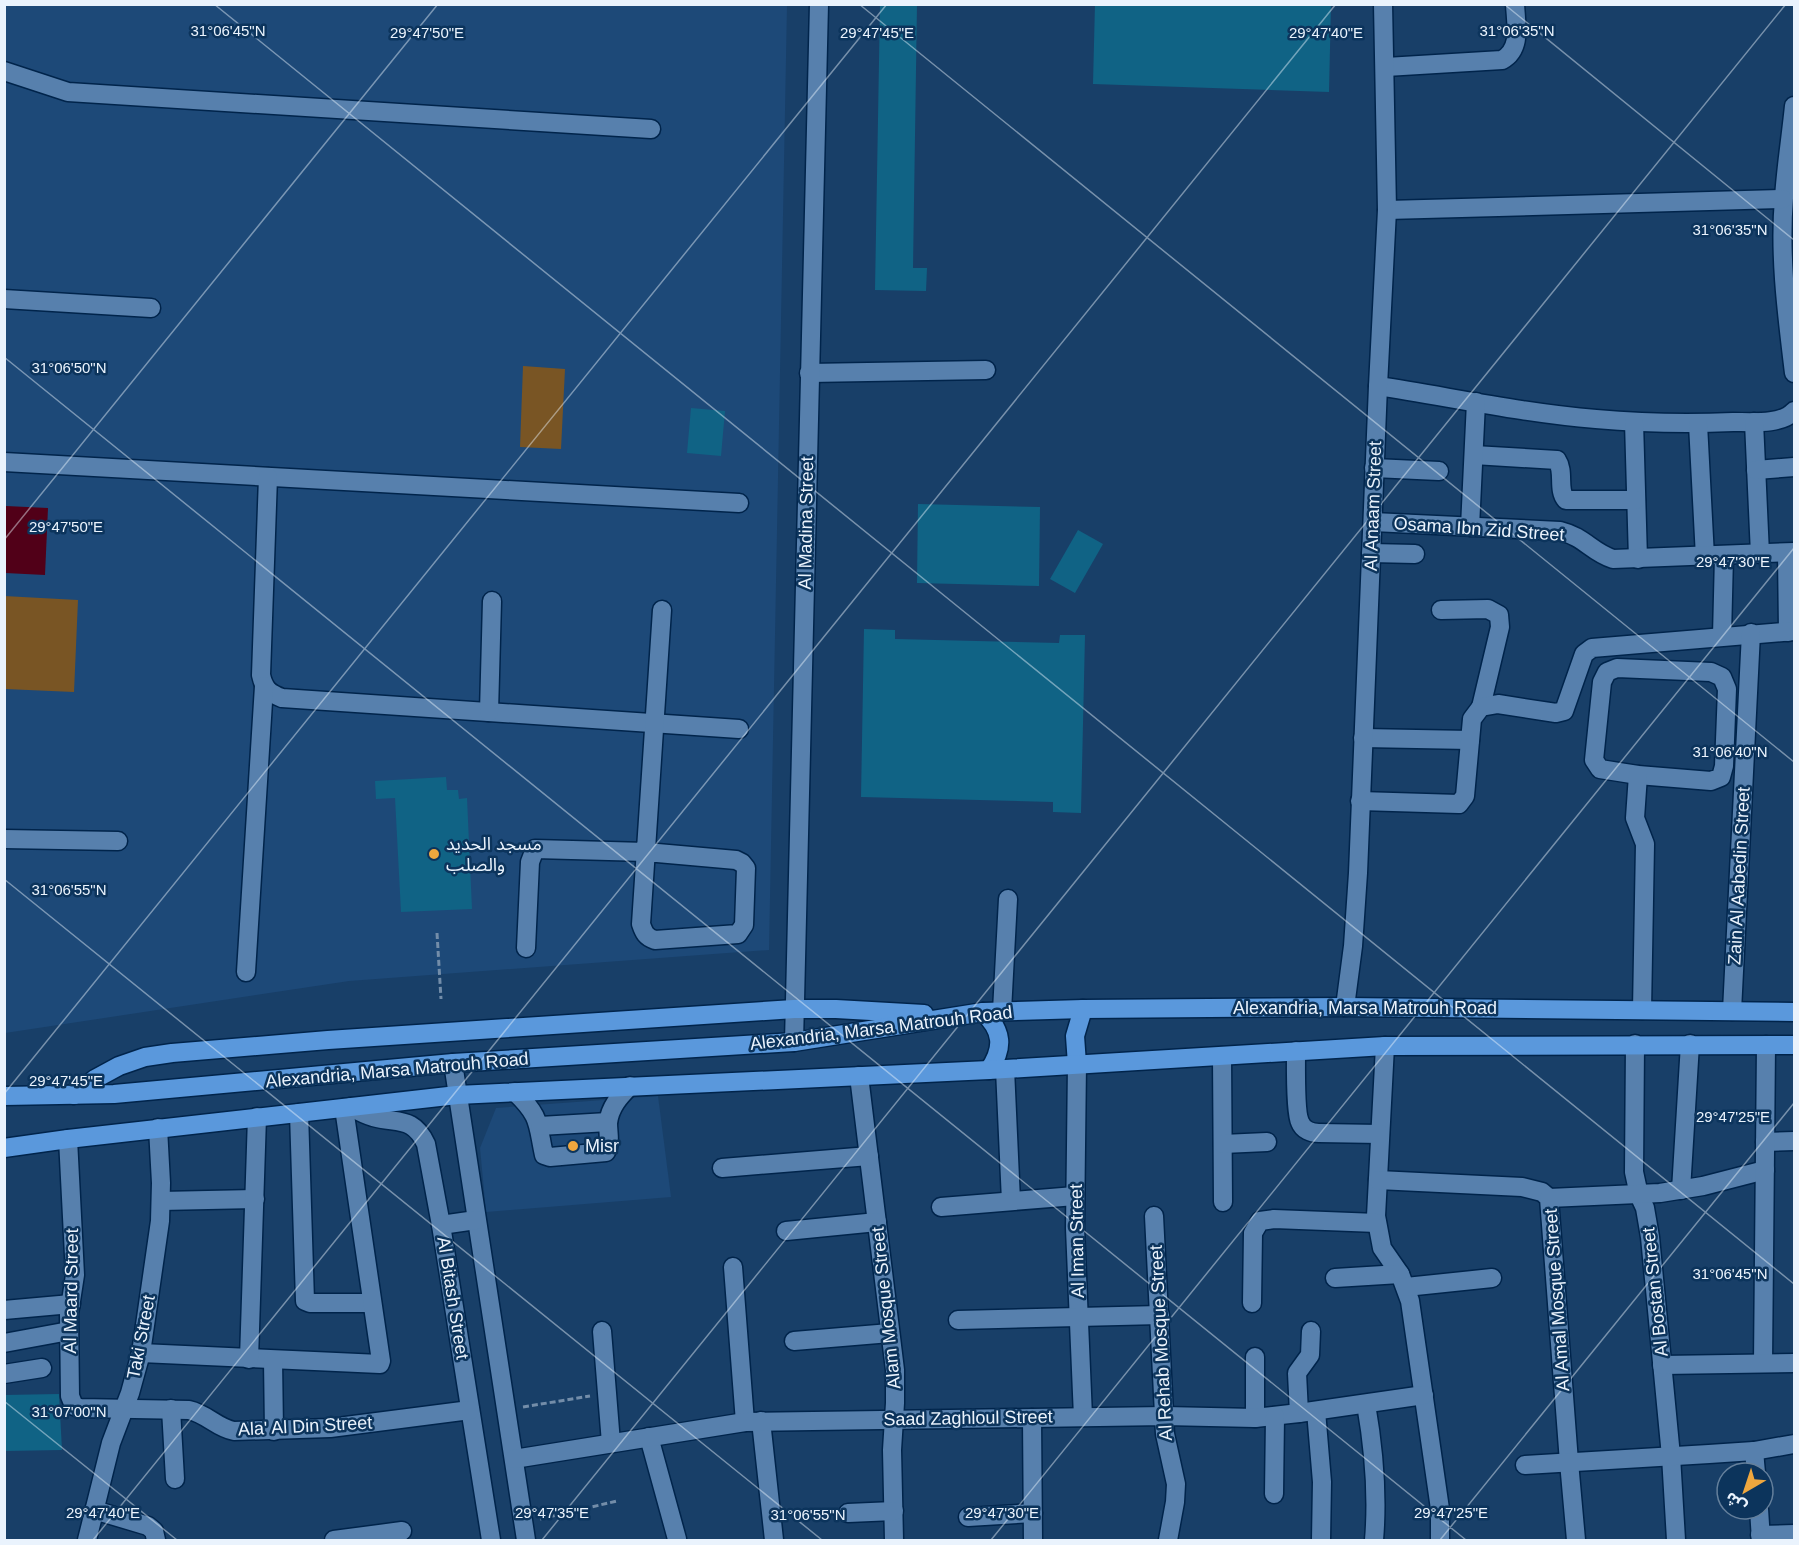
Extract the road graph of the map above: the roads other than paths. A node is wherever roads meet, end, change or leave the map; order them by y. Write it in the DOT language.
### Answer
graph roads {
  1 [pos="819,4"];
  2 [pos="1383,4"];
  3 [pos="1515,4"];
  4 [pos="1386,67"];
  5 [pos="4,71"];
  6 [pos="1794,106"];
  7 [pos="651,129"];
  8 [pos="1783,199"];
  9 [pos="1388,210"];
  10 [pos="4,300"];
  11 [pos="151,308"];
  12 [pos="1793,346"];
  13 [pos="986,370"];
  14 [pos="809,373"];
  15 [pos="1794,373"];
  16 [pos="1378,386"];
  17 [pos="1476,402"];
  18 [pos="1794,411"];
  19 [pos="1634,422"];
  20 [pos="1754,422"];
  21 [pos="1698,424"];
  22 [pos="1474,454"];
  23 [pos="4,462"];
  24 [pos="1794,467"];
  25 [pos="1374,468"];
  26 [pos="1756,470"];
  27 [pos="1439,471"];
  28 [pos="268,477"];
  29 [pos="1636,500"];
  30 [pos="739,503"];
  31 [pos="1372,522"];
  32 [pos="1470,527"];
  33 [pos="1791,552"];
  34 [pos="1371,553"];
  35 [pos="1414,554"];
  36 [pos="1760,554"];
  37 [pos="1724,555"];
  38 [pos="1705,557"];
  39 [pos="1638,560"];
  40 [pos="492,601"];
  41 [pos="662,610"];
  42 [pos="1441,610"];
  43 [pos="1791,631"];
  44 [pos="1751,633"];
  45 [pos="1722,636"];
  46 [pos="264,686"];
  47 [pos="1481,707"];
  48 [pos="489,712"];
  49 [pos="654,723"];
  50 [pos="739,729"];
  51 [pos="1363,738"];
  52 [pos="1470,740"];
  53 [pos="1638,775"];
  54 [pos="1360,801"];
  55 [pos="4,839"];
  56 [pos="118,842"];
  57 [pos="646,852"];
  58 [pos="1008,899"];
  59 [pos="526,948"];
  60 [pos="246,972"];
  61 [pos="1345,1007"];
  62 [pos="794,1009"];
  63 [pos="1083,1009"];
  64 [pos="1642,1010"];
  65 [pos="1002,1011"];
  66 [pos="1732,1011"];
  67 [pos="983,1012"];
  68 [pos="1794,1012"];
  69 [pos="950,1017"];
  70 [pos="794,1042"];
  71 [pos="1635,1044"];
  72 [pos="1690,1044"];
  73 [pos="1766,1045"];
  74 [pos="1794,1045"];
  75 [pos="1385,1046"];
  76 [pos="1296,1052"];
  77 [pos="1222,1056"];
  78 [pos="453,1063"];
  79 [pos="1077,1064"];
  80 [pos="997,1069"];
  81 [pos="859,1076"];
  82 [pos="630,1086"];
  83 [pos="515,1092"];
  84 [pos="74,1095"];
  85 [pos="457,1095"];
  86 [pos="4,1096"];
  87 [pos="348,1107"];
  88 [pos="298,1113"];
  89 [pos="257,1118"];
  90 [pos="608,1122"];
  91 [pos="540,1126"];
  92 [pos="158,1128"];
  93 [pos="1380,1134"];
  94 [pos="68,1138"];
  95 [pos="1794,1141"];
  96 [pos="1267,1142"];
  97 [pos="1765,1142"];
  98 [pos="1223,1144"];
  99 [pos="4,1148"];
  100 [pos="869,1156"];
  101 [pos="722,1168"];
  102 [pos="1765,1170"];
  103 [pos="1378,1180"];
  104 [pos="1682,1190"];
  105 [pos="1639,1195"];
  106 [pos="1075,1196"];
  107 [pos="1549,1198"];
  108 [pos="255,1199"];
  109 [pos="161,1201"];
  110 [pos="1011,1201"];
  111 [pos="1223,1202"];
  112 [pos="941,1207"];
  113 [pos="1154,1216"];
  114 [pos="476,1220"];
  115 [pos="877,1222"];
  116 [pos="1377,1222"];
  117 [pos="441,1225"];
  118 [pos="786,1231"];
  119 [pos="733,1267"];
  120 [pos="1335,1278"];
  121 [pos="1492,1278"];
  122 [pos="1403,1280"];
  123 [pos="372,1303"];
  124 [pos="1252,1303"];
  125 [pos="71,1304"];
  126 [pos="4,1310"];
  127 [pos="1160,1315"];
  128 [pos="1079,1317"];
  129 [pos="958,1320"];
  130 [pos="1311,1330"];
  131 [pos="69,1331"];
  132 [pos="602,1331"];
  133 [pos="890,1334"];
  134 [pos="794,1341"];
  135 [pos="4,1343"];
  136 [pos="141,1353"];
  137 [pos="1255,1357"];
  138 [pos="249,1359"];
  139 [pos="273,1360"];
  140 [pos="1763,1363"];
  141 [pos="1794,1363"];
  142 [pos="1662,1365"];
  143 [pos="42,1368"];
  144 [pos="4,1374"];
  145 [pos="1424,1395"];
  146 [pos="1366,1404"];
  147 [pos="74,1406"];
  148 [pos="123,1408"];
  149 [pos="171,1409"];
  150 [pos="470,1410"];
  151 [pos="1307,1412"];
  152 [pos="1165,1416"];
  153 [pos="1275,1416"];
  154 [pos="1083,1417"];
  155 [pos="1032,1418"];
  156 [pos="1255,1418"];
  157 [pos="893,1419"];
  158 [pos="753,1422"];
  159 [pos="274,1431"];
  160 [pos="649,1437"];
  161 [pos="611,1443"];
  162 [pos="1794,1444"];
  163 [pos="1754,1450"];
  164 [pos="1671,1456"];
  165 [pos="514,1459"];
  166 [pos="1755,1461"];
  167 [pos="1569,1462"];
  168 [pos="1525,1464"];
  169 [pos="175,1479"];
  170 [pos="1274,1494"];
  171 [pos="94,1510"];
  172 [pos="894,1511"];
  173 [pos="848,1513"];
  174 [pos="1033,1514"];
  175 [pos="968,1517"];
  176 [pos="1759,1521"];
  177 [pos="402,1531"];
  178 [pos="525,1532"];
  179 [pos="1794,1534"];
  180 [pos="1761,1538"];
  181 [pos="677,1539"];
  182 [pos="87,1540"];
  183 [pos="156,1540"];
  184 [pos="334,1540"];
  185 [pos="491,1540"];
  186 [pos="774,1540"];
  187 [pos="894,1540"];
  188 [pos="1033,1540"];
  189 [pos="1168,1540"];
  190 [pos="1321,1540"];
  191 [pos="1374,1540"];
  192 [pos="1440,1540"];
  193 [pos="1576,1540"];
  194 [pos="1676,1540"];
  1 -- 14 [label="street, Al Madina Street"];
  2 -- 4 [label="street, Al Anaam Street"];
  3 -- 4 [label="street"];
  4 -- 9 [label="street, Al Anaam Street"];
  5 -- 7 [label="street"];
  6 -- 8 [label="street"];
  8 -- 9 [label="street"];
  8 -- 12 [label="street"];
  9 -- 16 [label="street, Al Anaam Street"];
  10 -- 11 [label="street"];
  12 -- 15 [label="street"];
  13 -- 14 [label="street"];
  14 -- 62 [label="street, Al Madina Street"];
  16 -- 17 [label="street"];
  16 -- 25 [label="street, Al Anaam Street"];
  17 -- 19 [label="street"];
  17 -- 22 [label="street"];
  18 -- 20 [label="street"];
  19 -- 21 [label="street"];
  19 -- 29 [label="street"];
  20 -- 21 [label="street"];
  20 -- 26 [label="street"];
  21 -- 38 [label="street"];
  22 -- 29 [label="street"];
  22 -- 32 [label="street"];
  23 -- 28 [label="street"];
  24 -- 26 [label="street"];
  25 -- 27 [label="street"];
  25 -- 31 [label="street, Al Anaam Street"];
  26 -- 36 [label="street"];
  28 -- 30 [label="street"];
  28 -- 46 [label="street"];
  29 -- 39 [label="street"];
  31 -- 32 [label="street, Osama Ibn Zid Street"];
  31 -- 34 [label="street, Al Anaam Street"];
  32 -- 39 [label="street, Osama Ibn Zid Street"];
  33 -- 36 [label="street, Osama Ibn Zid Street"];
  33 -- 43 [label="street"];
  34 -- 35 [label="street"];
  34 -- 51 [label="street, Al Anaam Street"];
  36 -- 37 [label="street, Osama Ibn Zid Street"];
  37 -- 38 [label="street, Osama Ibn Zid Street"];
  37 -- 45 [label="street"];
  38 -- 39 [label="street, Osama Ibn Zid Street"];
  40 -- 48 [label="street"];
  41 -- 49 [label="street"];
  42 -- 47 [label="street"];
  43 -- 44 [label="street"];
  44 -- 45 [label="street"];
  44 -- 66 [label="street, Zain Al Aabedin Street"];
  45 -- 47 [label="street"];
  46 -- 48 [label="street"];
  46 -- 60 [label="street"];
  47 -- 52 [label="street"];
  48 -- 49 [label="street"];
  49 -- 50 [label="street"];
  49 -- 57 [label="street"];
  51 -- 52 [label="street"];
  51 -- 54 [label="street, Al Anaam Street"];
  52 -- 54 [label="street"];
  53 -- 53 [label="street"];
  53 -- 64 [label="street"];
  54 -- 61 [label="street, Al Anaam Street"];
  55 -- 56 [label="street"];
  57 -- 57 [label="street"];
  57 -- 59 [label="street"];
  58 -- 65 [label="street"];
  61 -- 63 [label="main road, Alexandria, Marsa Matrouh Road"];
  61 -- 64 [label="main road, Alexandria, Marsa Matrouh Road"];
  62 -- 69 [label="main road"];
  62 -- 70 [label="street, Al Madina Street"];
  62 -- 84 [label="main road"];
  63 -- 65 [label="main road, Alexandria, Marsa Matrouh Road"];
  63 -- 79 [label="main road"];
  64 -- 66 [label="main road, Alexandria, Marsa Matrouh Road"];
  65 -- 67 [label="main road, Alexandria, Marsa Matrouh Road"];
  66 -- 68 [label="main road, Alexandria, Marsa Matrouh Road"];
  67 -- 69 [label="main road, Alexandria, Marsa Matrouh Road"];
  67 -- 80 [label="main road"];
  69 -- 70 [label="main road, Alexandria, Marsa Matrouh Road"];
  70 -- 78 [label="main road, Alexandria, Marsa Matrouh Road"];
  71 -- 72 [label="main road, Alexandria, Marsa Matrouh Road"];
  71 -- 75 [label="main road, Alexandria, Marsa Matrouh Road"];
  71 -- 105 [label="street, Al Bostan Street"];
  72 -- 73 [label="main road, Alexandria, Marsa Matrouh Road"];
  72 -- 104 [label="street"];
  73 -- 74 [label="main road, Alexandria, Marsa Matrouh Road"];
  73 -- 97 [label="street"];
  75 -- 76 [label="main road, Alexandria, Marsa Matrouh Road"];
  75 -- 93 [label="street"];
  76 -- 77 [label="main road, Alexandria, Marsa Matrouh Road"];
  76 -- 93 [label="street"];
  77 -- 79 [label="main road, Alexandria, Marsa Matrouh Road"];
  77 -- 98 [label="street"];
  78 -- 84 [label="main road, Alexandria, Marsa Matrouh Road"];
  78 -- 85 [label="street, Al Bitash Street"];
  79 -- 80 [label="main road, Alexandria, Marsa Matrouh Road"];
  79 -- 106 [label="street, Al Iman Street"];
  80 -- 81 [label="main road, Alexandria, Marsa Matrouh Road"];
  80 -- 110 [label="street"];
  81 -- 82 [label="main road, Alexandria, Marsa Matrouh Road"];
  81 -- 100 [label="street, Alam Mosque Street"];
  82 -- 83 [label="main road, Alexandria, Marsa Matrouh Road"];
  82 -- 90 [label="street"];
  83 -- 85 [label="main road, Alexandria, Marsa Matrouh Road"];
  83 -- 91 [label="street"];
  84 -- 86 [label="main road, Alexandria, Marsa Matrouh Road"];
  85 -- 87 [label="main road, Alexandria, Marsa Matrouh Road"];
  85 -- 114 [label="street, Al Bitash Street"];
  87 -- 88 [label="main road, Alexandria, Marsa Matrouh Road"];
  87 -- 117 [label="street, Al Bitash Street"];
  87 -- 123 [label="street"];
  88 -- 89 [label="main road, Alexandria, Marsa Matrouh Road"];
  88 -- 123 [label="street"];
  89 -- 92 [label="main road, Alexandria, Marsa Matrouh Road"];
  89 -- 108 [label="street"];
  90 -- 91 [label="street"];
  90 -- 91 [label="street"];
  92 -- 94 [label="main road, Alexandria, Marsa Matrouh Road"];
  92 -- 109 [label="street, Taki Street"];
  93 -- 103 [label="street"];
  94 -- 99 [label="main road, Alexandria, Marsa Matrouh Road"];
  94 -- 125 [label="street, Al Maard Street"];
  95 -- 97 [label="street"];
  96 -- 98 [label="street"];
  97 -- 102 [label="street"];
  98 -- 111 [label="street"];
  100 -- 101 [label="street"];
  100 -- 115 [label="street, Alam Mosque Street"];
  102 -- 104 [label="street"];
  102 -- 140 [label="street"];
  103 -- 107 [label="street, Al Amal Mosque Street"];
  103 -- 116 [label="street"];
  104 -- 105 [label="street"];
  105 -- 107 [label="street"];
  105 -- 142 [label="street, Al Bostan Street"];
  106 -- 110 [label="street"];
  106 -- 128 [label="street, Al Iman Street"];
  107 -- 167 [label="street, Al Amal Mosque Street"];
  108 -- 109 [label="street"];
  108 -- 138 [label="street"];
  109 -- 136 [label="street, Taki Street"];
  110 -- 112 [label="street"];
  113 -- 127 [label="street, Al Rehab Mosque Street"];
  114 -- 117 [label="street"];
  114 -- 165 [label="street, Al Bitash Street"];
  115 -- 118 [label="street"];
  115 -- 133 [label="street, Alam Mosque Street"];
  116 -- 122 [label="street"];
  116 -- 124 [label="street"];
  117 -- 150 [label="street, Al Bitash Street"];
  119 -- 158 [label="street"];
  120 -- 122 [label="street"];
  121 -- 122 [label="street"];
  122 -- 145 [label="street"];
  123 -- 139 [label="street"];
  125 -- 126 [label="street"];
  125 -- 131 [label="street, Al Maard Street"];
  127 -- 128 [label="street"];
  127 -- 152 [label="street, Al Rehab Mosque Street"];
  128 -- 129 [label="street"];
  128 -- 154 [label="street, Al Iman Street"];
  130 -- 151 [label="street"];
  131 -- 135 [label="street"];
  131 -- 147 [label="street, Al Maard Street"];
  132 -- 161 [label="street"];
  133 -- 134 [label="street"];
  133 -- 157 [label="street, Alam Mosque Street"];
  136 -- 138 [label="street"];
  136 -- 148 [label="street, Taki Street"];
  137 -- 156 [label="street"];
  138 -- 139 [label="street"];
  139 -- 159 [label="street"];
  140 -- 141 [label="street"];
  140 -- 142 [label="street"];
  142 -- 164 [label="street, Al Bostan Street"];
  143 -- 144 [label="street"];
  145 -- 146 [label="street, Saad Zaghloul Street"];
  145 -- 192 [label="street"];
  146 -- 151 [label="street, Saad Zaghloul Street"];
  146 -- 191 [label="street"];
  147 -- 148 [label="street, Ala' Al Din Street"];
  148 -- 149 [label="street, Ala' Al Din Street"];
  148 -- 171 [label="street, Taki Street"];
  149 -- 159 [label="street, Ala' Al Din Street"];
  149 -- 169 [label="street"];
  150 -- 159 [label="street, Ala' Al Din Street"];
  150 -- 185 [label="street, Al Bitash Street"];
  151 -- 153 [label="street, Saad Zaghloul Street"];
  151 -- 190 [label="street"];
  152 -- 154 [label="street, Saad Zaghloul Street"];
  152 -- 156 [label="street, Saad Zaghloul Street"];
  152 -- 189 [label="street, Al Rehab Mosque Street"];
  153 -- 156 [label="street, Saad Zaghloul Street"];
  153 -- 170 [label="street"];
  154 -- 155 [label="street, Saad Zaghloul Street"];
  155 -- 157 [label="street, Saad Zaghloul Street"];
  155 -- 174 [label="street"];
  157 -- 158 [label="street, Saad Zaghloul Street"];
  157 -- 172 [label="street, Alam Mosque Street"];
  158 -- 160 [label="street, Saad Zaghloul Street"];
  158 -- 186 [label="street"];
  160 -- 161 [label="street, Saad Zaghloul Street"];
  160 -- 181 [label="street"];
  161 -- 165 [label="street, Saad Zaghloul Street"];
  162 -- 163 [label="street"];
  163 -- 164 [label="street"];
  163 -- 166 [label="street"];
  164 -- 167 [label="street"];
  164 -- 194 [label="street, Al Bostan Street"];
  165 -- 178 [label="street, Al Bitash Street"];
  167 -- 168 [label="street"];
  167 -- 193 [label="street, Al Amal Mosque Street"];
  171 -- 182 [label="street, Taki Street"];
  171 -- 183 [label="street"];
  172 -- 173 [label="street"];
  172 -- 187 [label="street, Alam Mosque Street"];
  174 -- 175 [label="street"];
  174 -- 188 [label="street"];
  176 -- 180 [label="street"];
  177 -- 184 [label="street"];
  179 -- 180 [label="street"];
}
